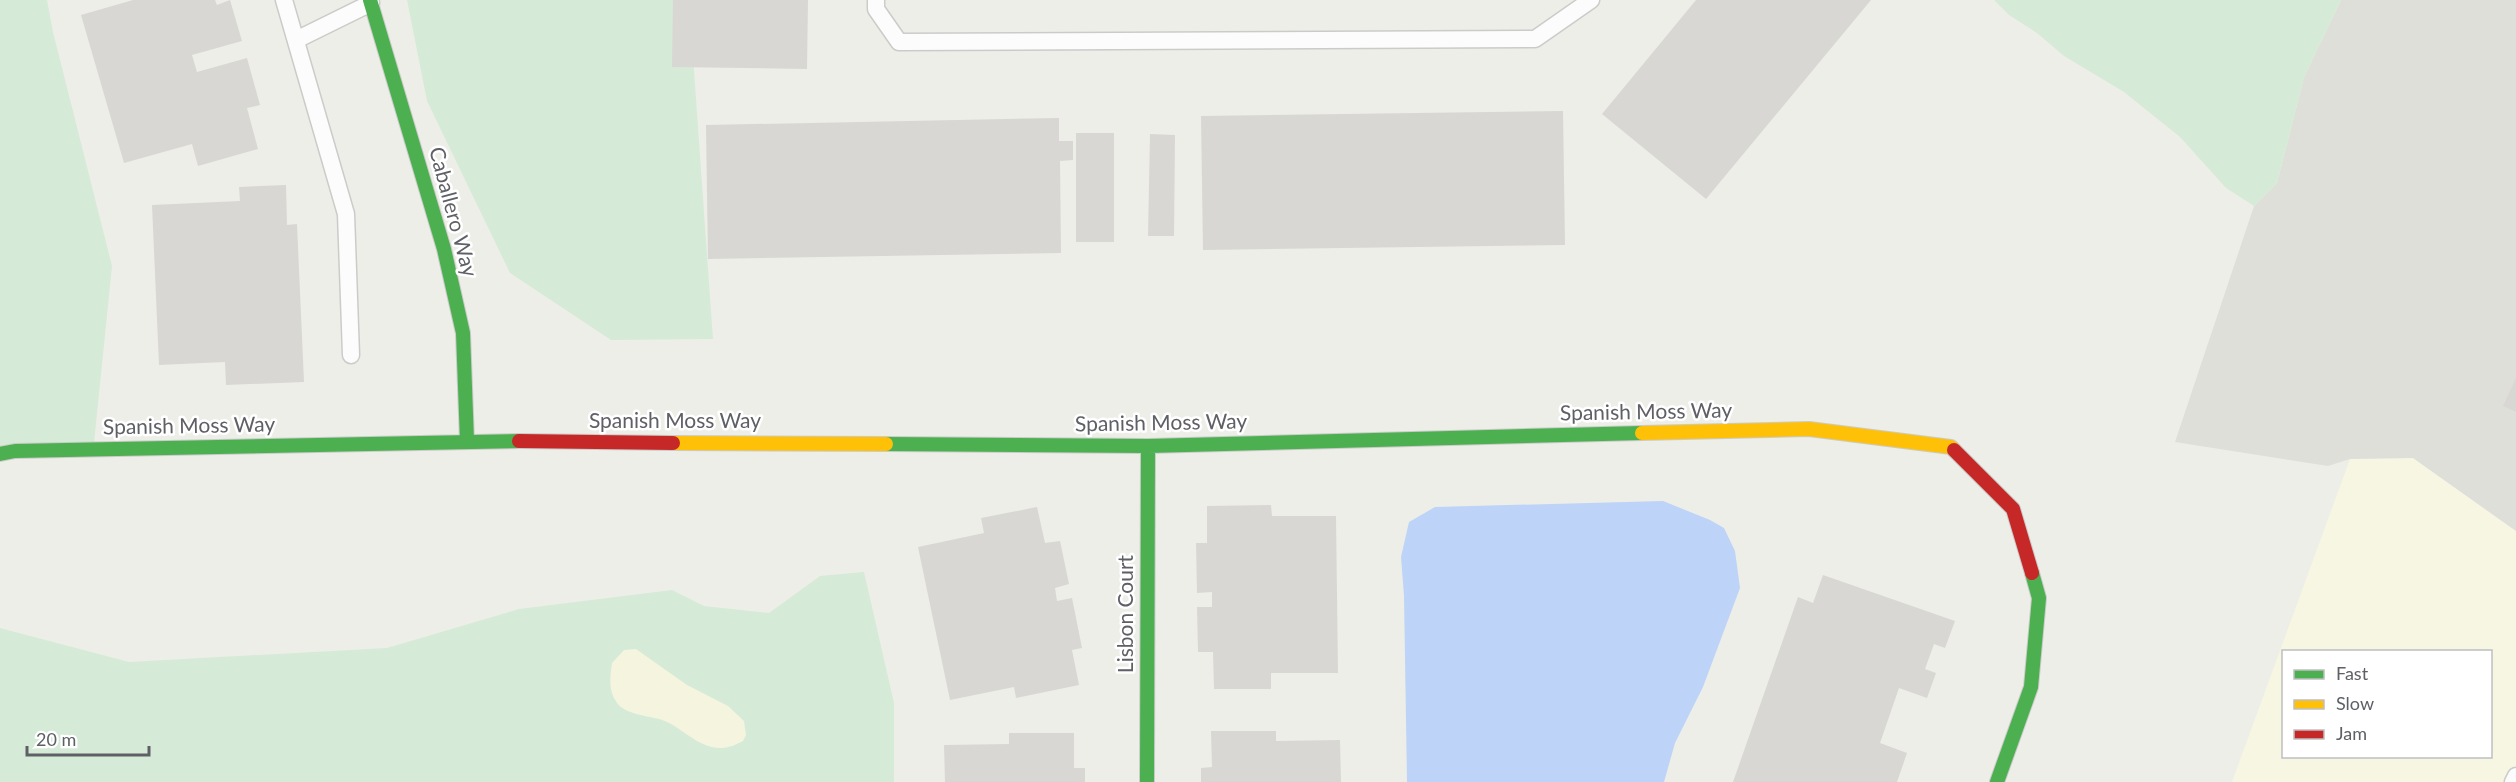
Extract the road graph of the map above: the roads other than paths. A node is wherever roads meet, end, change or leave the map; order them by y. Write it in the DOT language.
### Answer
graph roads {
  1 [pos="284,0"];
  2 [pos="876,0"];
  3 [pos="1591,0"];
  4 [pos="370,1"];
  5 [pos="296,40"];
  6 [pos="351,355"];
  7 [pos="467,441"];
  8 [pos="1148,446"];
  9 [pos="0,453"];
  10 [pos="2516,776"];
  11 [pos="1147,782"];
  12 [pos="1997,782"];
  13 [pos="2512,782"];
  1 -- 5 [label="lane"];
  2 -- 3 [label="lane"];
  4 -- 5 [label="lane"];
  4 -- 7 [label="street, Caballero Way"];
  5 -- 6 [label="lane"];
  7 -- 8 [label="street, Spanish Moss Way"];
  7 -- 9 [label="street, Spanish Moss Way"];
  8 -- 11 [label="street, Lisbon Court"];
  8 -- 12 [label="street, Spanish Moss Way"];
  10 -- 13 [label="lane"];
}
